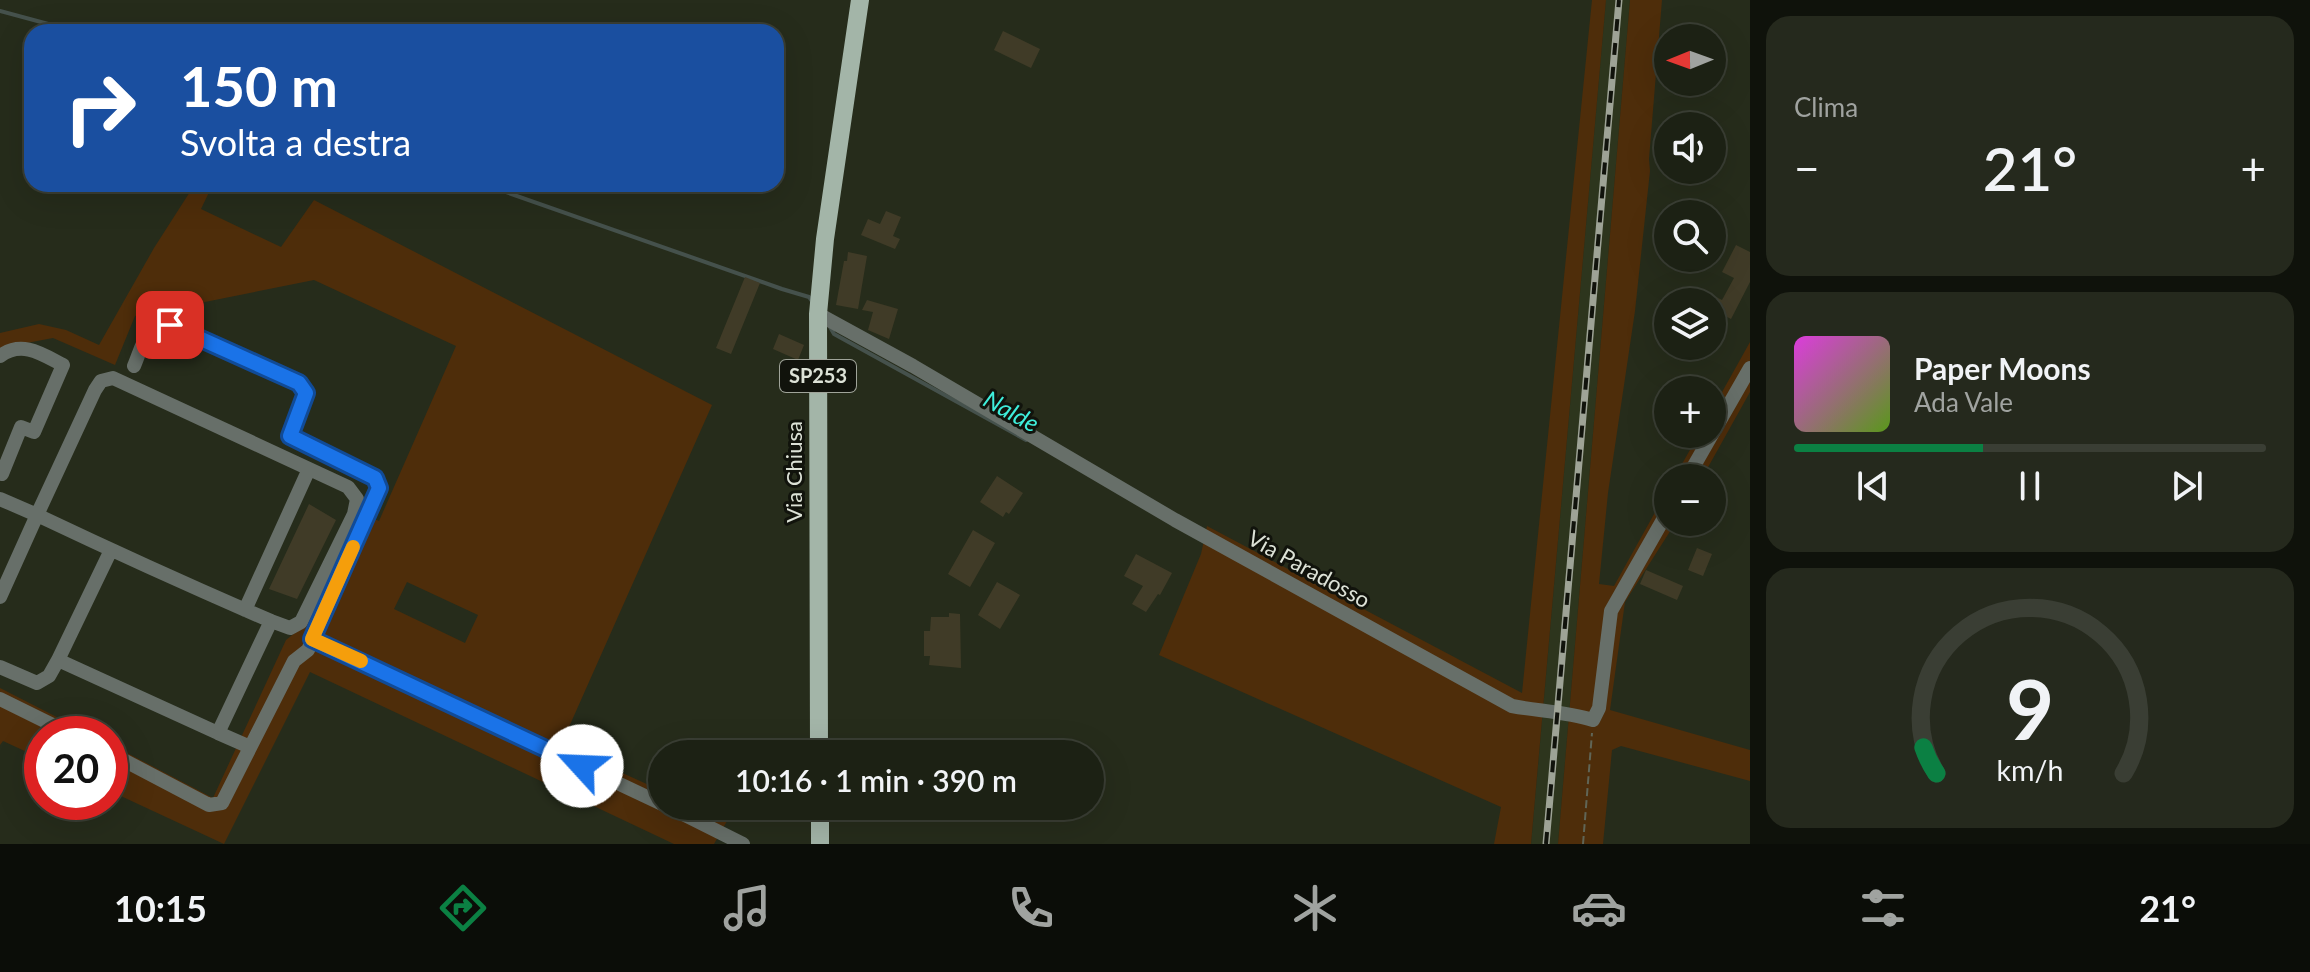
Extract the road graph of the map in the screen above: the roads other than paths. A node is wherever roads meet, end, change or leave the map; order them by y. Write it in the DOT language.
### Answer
graph roads {
  1 [pos="860,0"];
  2 [pos="818,314"];
  3 [pos="0,356"];
  4 [pos="134,366"];
  5 [pos="1750,368"];
  6 [pos="1695,464"];
  7 [pos="309,469"];
  8 [pos="2,474"];
  9 [pos="0,499"];
  10 [pos="37,515"];
  11 [pos="1654,536"];
  12 [pos="111,550"];
  13 [pos="0,597"];
  14 [pos="245,610"];
  15 [pos="271,621"];
  16 [pos="290,628"];
  17 [pos="310,644"];
  18 [pos="58,660"];
  19 [pos="0,667"];
  20 [pos="0,699"];
  21 [pos="34,716"];
  22 [pos="218,733"];
  23 [pos="819,740"];
  24 [pos="250,747"];
  25 [pos="128,762"];
  26 [pos="648,798"];
  27 [pos="694,820"];
  28 [pos="820,820"];
  29 [pos="743,844"];
  30 [pos="820,844"];
  1 -- 2 [label="main road, Via Chiusa / SP253"];
  2 -- 11 [label="street, Via Paradosso"];
  2 -- 23 [label="main road, Via Chiusa / SP253"];
  3 -- 8 [label="street"];
  4 -- 17 [label="street"];
  5 -- 6 [label="street"];
  7 -- 10 [label="street"];
  7 -- 14 [label="street"];
  7 -- 16 [label="street"];
  9 -- 10 [label="street"];
  10 -- 12 [label="street"];
  10 -- 13 [label="street"];
  12 -- 14 [label="street"];
  12 -- 18 [label="street"];
  14 -- 15 [label="street"];
  15 -- 16 [label="street"];
  15 -- 22 [label="street"];
  16 -- 17 [label="street"];
  17 -- 24 [label="street"];
  17 -- 26 [label="street"];
  18 -- 19 [label="street"];
  18 -- 22 [label="street"];
  20 -- 21 [label="street"];
  22 -- 24 [label="street"];
  24 -- 25 [label="street"];
  27 -- 29 [label="street"];
  28 -- 30 [label="main road"];
}
